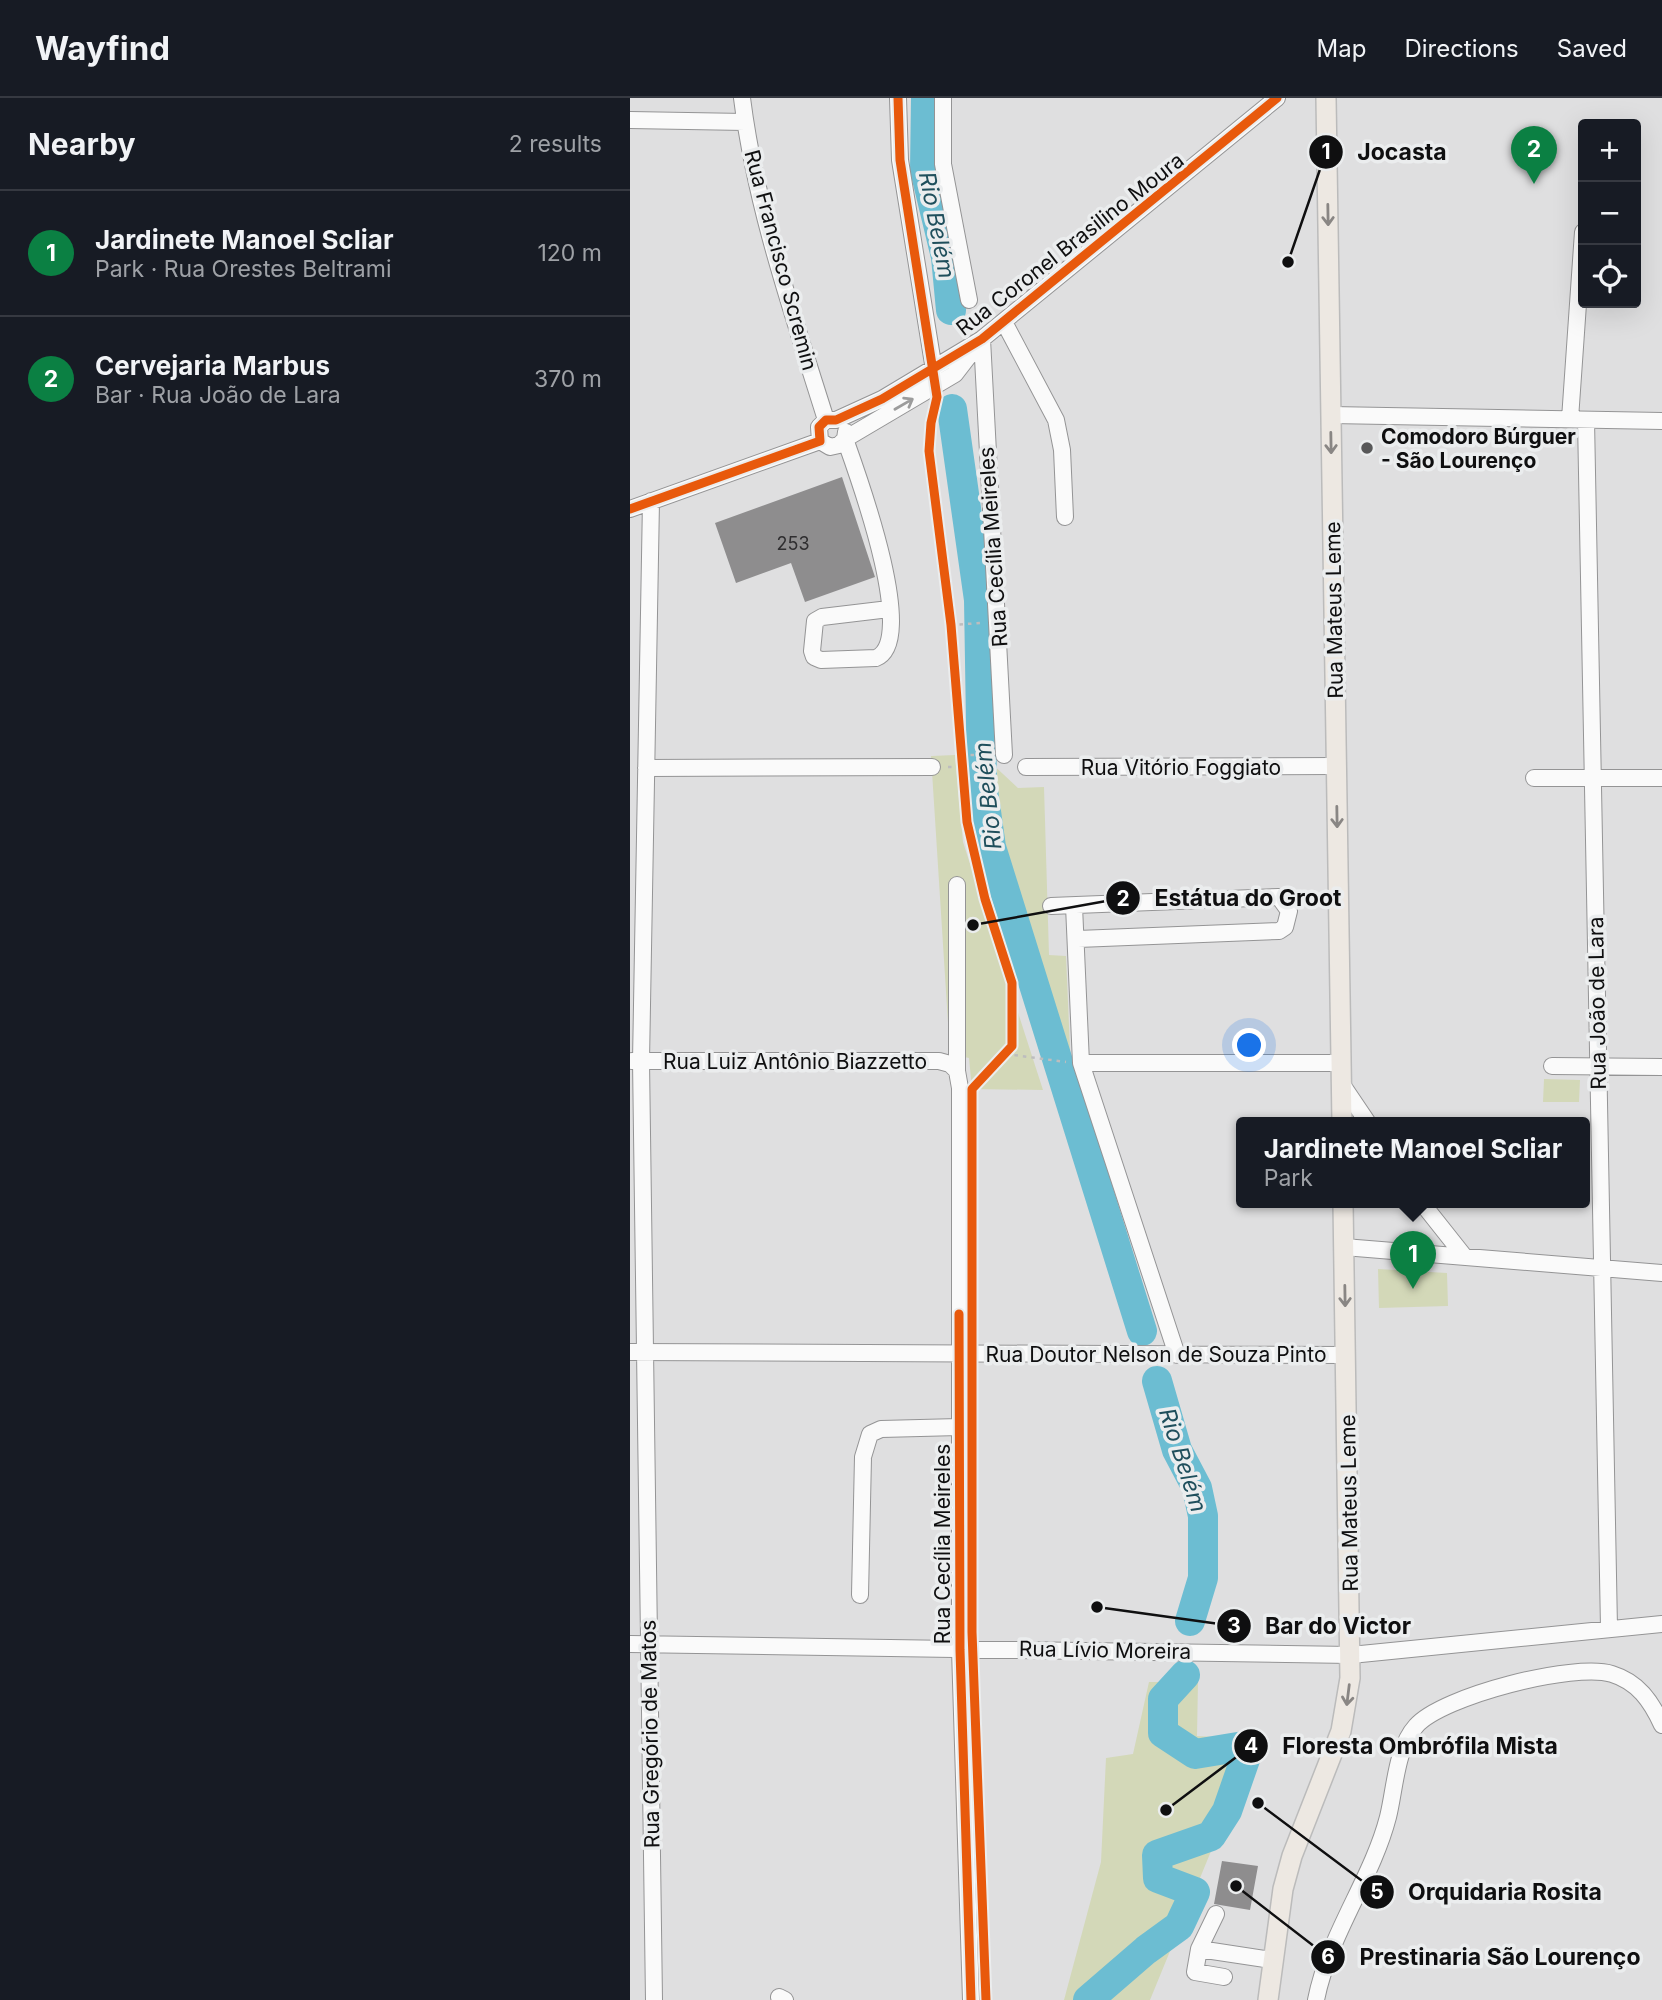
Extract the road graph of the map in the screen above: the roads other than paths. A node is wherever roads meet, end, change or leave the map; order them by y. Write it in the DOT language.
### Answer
graph roads {
  1 [pos="743,98"];
  2 [pos="898,98"];
  3 [pos="943,98"];
  4 [pos="1277,98"];
  5 [pos="1326,98"];
  6 [pos="630,120"];
  7 [pos="746,122"];
  8 [pos="1583,245"];
  9 [pos="969,300"];
  10 [pos="1004,322"];
  11 [pos="982,339"];
  12 [pos="934,370"];
  13 [pos="1331,415"];
  14 [pos="1578,419"];
  15 [pos="831,420"];
  16 [pos="1662,421"];
  17 [pos="833,442"];
  18 [pos="651,501"];
  19 [pos="630,509"];
  20 [pos="1065,517"];
  21 [pos="889,609"];
  22 [pos="997,755"];
  23 [pos="1336,766"];
  24 [pos="932,767"];
  25 [pos="1026,767"];
  26 [pos="646,768"];
  27 [pos="1534,778"];
  28 [pos="1593,778"];
  29 [pos="1662,778"];
  30 [pos="957,885"];
  31 [pos="1051,906"];
  32 [pos="1074,906"];
  33 [pos="1077,939"];
  34 [pos="635,1061"];
  35 [pos="1081,1063"];
  36 [pos="1552,1066"];
  37 [pos="1598,1066"];
  38 [pos="1662,1067"];
  39 [pos="957,1071"];
  40 [pos="1342,1073"];
  41 [pos="1342,1117"];
  42 [pos="1365,1117"];
  43 [pos="1343,1208"];
  44 [pos="1426,1208"];
  45 [pos="1344,1247"];
  46 [pos="1464,1256"];
  47 [pos="1602,1269"];
  48 [pos="1662,1273"];
  49 [pos="637,1352"];
  50 [pos="959,1353"];
  51 [pos="1177,1355"];
  52 [pos="1346,1355"];
  53 [pos="959,1427"];
  54 [pos="860,1595"];
  55 [pos="1662,1625"];
  56 [pos="1609,1628"];
  57 [pos="630,1643"];
  58 [pos="649,1644"];
  59 [pos="960,1650"];
  60 [pos="1351,1654"];
  61 [pos="1662,1726"];
  62 [pos="1216,1914"];
  63 [pos="1199,1950"];
  64 [pos="1272,1960"];
  65 [pos="1224,1977"];
  66 [pos="654,2000"];
  67 [pos="971,2000"];
  68 [pos="1268,2000"];
  69 [pos="1316,2000"];
  1 -- 7 [label="street, Rua Francisco Scremin"];
  2 -- 12 [label="street"];
  3 -- 9 [label="street"];
  4 -- 10 [label="street, Rua Coronel Brasilino Moura"];
  5 -- 13 [label="main road, Rua Mateus Leme, one-way"];
  6 -- 7 [label="street"];
  7 -- 15 [label="street, Rua Francisco Scremin"];
  8 -- 14 [label="street, Rua João de Lara"];
  10 -- 11 [label="street, Rua Coronel Brasilino Moura"];
  10 -- 20 [label="street"];
  11 -- 12 [label="street, Rua Coronel Brasilino Moura"];
  17 -- 11 [label="street, Rua Coronel Brasilino Moura, one-way"];
  11 -- 22 [label="street, Rua Cecília Meireles"];
  12 -- 15 [label="street, Rua Coronel Brasilino Moura"];
  13 -- 14 [label="street"];
  13 -- 23 [label="main road, Rua Mateus Leme, one-way"];
  14 -- 16 [label="street"];
  14 -- 28 [label="street, Rua João de Lara"];
  15 -- 17 [label="street, Rua Francisco Scremin"];
  15 -- 17 [label="street"];
  17 -- 18 [label="street, Rua Coronel Brasilino Moura"];
  17 -- 21 [label="street, Rua Francisco Scremin"];
  18 -- 19 [label="street, Rua Coronel Brasilino Moura"];
  18 -- 26 [label="street, Rua Gregório de Matos"];
  21 -- 21 [label="street, Rua Francisco Scremin"];
  23 -- 25 [label="street, Rua Vitório Foggiato"];
  23 -- 40 [label="main road, Rua Mateus Leme, one-way"];
  24 -- 26 [label="street"];
  26 -- 34 [label="street, Rua Gregório de Matos"];
  27 -- 28 [label="street"];
  28 -- 29 [label="street"];
  28 -- 37 [label="street, Rua João de Lara"];
  30 -- 39 [label="street, Rua Cecília Meireles"];
  31 -- 32 [label="street"];
  32 -- 33 [label="street"];
  32 -- 33 [label="street"];
  33 -- 35 [label="street"];
  34 -- 39 [label="street, Rua Luiz Antônio Biazzetto"];
  34 -- 49 [label="street, Rua Gregório de Matos"];
  35 -- 40 [label="street"];
  35 -- 51 [label="street"];
  36 -- 37 [label="street"];
  37 -- 38 [label="street"];
  37 -- 47 [label="street, Rua João de Lara"];
  39 -- 50 [label="street, Rua Cecília Meireles"];
  40 -- 41 [label="main road, Rua Mateus Leme"];
  40 -- 42 [label="street"];
  43 -- 45 [label="main road, Rua Mateus Leme"];
  44 -- 46 [label="street"];
  45 -- 46 [label="street"];
  45 -- 52 [label="main road, Rua Mateus Leme, one-way"];
  46 -- 47 [label="street"];
  47 -- 48 [label="street"];
  47 -- 56 [label="street, Rua João de Lara"];
  49 -- 50 [label="street, Rua Doutor Nelson de Souza Pinto"];
  49 -- 58 [label="street, Rua Gregório de Matos"];
  50 -- 51 [label="street, Rua Doutor Nelson de Souza Pinto"];
  50 -- 53 [label="street, Rua Cecília Meireles"];
  51 -- 52 [label="street, Rua Doutor Nelson de Souza Pinto"];
  52 -- 60 [label="main road, Rua Mateus Leme"];
  53 -- 54 [label="street"];
  53 -- 59 [label="street, Rua Cecília Meireles"];
  55 -- 56 [label="street, Rua Lívio Moreira"];
  56 -- 60 [label="street, Rua Lívio Moreira"];
  57 -- 58 [label="street, Rua Lívio Moreira"];
  58 -- 59 [label="street, Rua Lívio Moreira"];
  58 -- 66 [label="street, Rua Gregório de Matos"];
  59 -- 60 [label="street, Rua Lívio Moreira"];
  59 -- 67 [label="street, Rua Cecília Meireles"];
  60 -- 64 [label="main road, Rua Mateus Leme, one-way"];
  61 -- 69 [label="street"];
  62 -- 63 [label="street"];
  63 -- 64 [label="street"];
  63 -- 65 [label="street"];
  64 -- 68 [label="main road, Rua Mateus Leme"];
}
